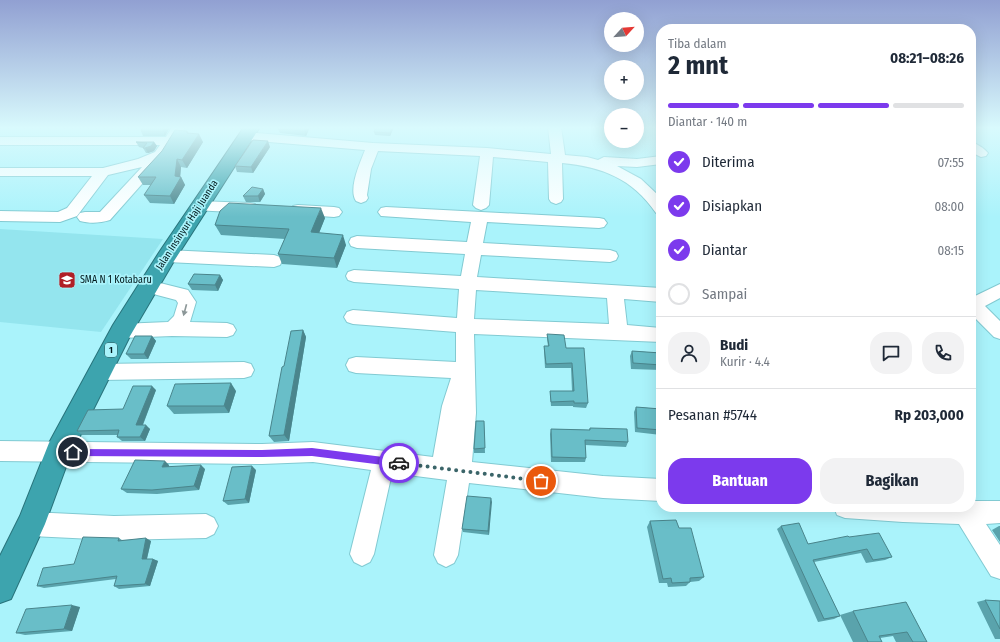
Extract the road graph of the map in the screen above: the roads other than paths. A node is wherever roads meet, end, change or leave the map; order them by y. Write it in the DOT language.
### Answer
graph roads {
  1 [pos="155,157"];
  2 [pos="158,157"];
  3 [pos="232,157"];
  4 [pos="369,157"];
  5 [pos="486,157"];
  6 [pos="557,157"];
  7 [pos="588,160"];
  8 [pos="656,161"];
  9 [pos="0,172"];
  10 [pos="103,172"];
  11 [pos="361,198"];
  12 [pos="556,199"];
  13 [pos="656,202"];
  14 [pos="199,206"];
  15 [pos="266,208"];
  16 [pos="281,209"];
  17 [pos="480,211"];
  18 [pos="334,212"];
  19 [pos="386,212"];
  20 [pos="0,216"];
  21 [pos="85,217"];
  22 [pos="599,223"];
  23 [pos="357,242"];
  24 [pos="475,247"];
  25 [pos="166,256"];
  26 [pos="610,256"];
  27 [pos="274,261"];
  28 [pos="354,276"];
  29 [pos="468,283"];
  30 [pos="148,286"];
  31 [pos="1000,290"];
  32 [pos="615,292"];
  33 [pos="656,295"];
  34 [pos="976,302"];
  35 [pos="976,308"];
  36 [pos="353,317"];
  37 [pos="465,326"];
  38 [pos="172,329"];
  39 [pos="227,330"];
  40 [pos="121,331"];
  41 [pos="619,332"];
  42 [pos="1000,332"];
  43 [pos="656,335"];
  44 [pos="356,365"];
  45 [pos="244,370"];
  46 [pos="99,372"];
  47 [pos="465,373"];
  48 [pos="0,451"];
  49 [pos="58,452"];
  50 [pos="384,461"];
  51 [pos="451,470"];
  52 [pos="656,490"];
  53 [pos="955,512"];
  54 [pos="1000,512"];
  55 [pos="965,513"];
  56 [pos="31,524"];
  57 [pos="206,526"];
  58 [pos="362,554"];
  59 [pos="446,555"];
  60 [pos="1000,567"];
  61 [pos="0,588"];
  1 -- 10 [label="street"];
  2 -- 21 [label="street"];
  3 -- 14 [label="highway, Jalan Insinyur Haji Juanda / 1"];
  4 -- 11 [label="street"];
  5 -- 17 [label="street"];
  6 -- 7 [label="street"];
  6 -- 12 [label="street"];
  7 -- 8 [label="street"];
  7 -- 13 [label="street"];
  9 -- 10 [label="street"];
  10 -- 20 [label="street"];
  14 -- 15 [label="street"];
  14 -- 25 [label="highway, Jalan Insinyur Haji Juanda / 1"];
  16 -- 18 [label="street"];
  17 -- 19 [label="street"];
  17 -- 22 [label="street"];
  17 -- 24 [label="street"];
  23 -- 24 [label="street"];
  24 -- 26 [label="street"];
  24 -- 29 [label="street"];
  25 -- 27 [label="street"];
  25 -- 30 [label="highway, Jalan Insinyur Haji Juanda / 1"];
  28 -- 29 [label="street"];
  29 -- 32 [label="street"];
  29 -- 37 [label="street"];
  30 -- 38 [label="street, one-way"];
  30 -- 40 [label="highway, Jalan Insinyur Haji Juanda / 1"];
  31 -- 34 [label="street"];
  32 -- 33 [label="street"];
  32 -- 41 [label="street"];
  35 -- 42 [label="street"];
  36 -- 37 [label="street"];
  37 -- 41 [label="street"];
  37 -- 47 [label="street"];
  38 -- 39 [label="street"];
  38 -- 40 [label="street"];
  40 -- 46 [label="highway, Jalan Insinyur Haji Juanda / 1"];
  41 -- 43 [label="street"];
  44 -- 47 [label="street"];
  45 -- 46 [label="street"];
  46 -- 49 [label="highway, Jalan Insinyur Haji Juanda / 1"];
  47 -- 51 [label="street"];
  48 -- 49 [label="street"];
  49 -- 50 [label="street"];
  49 -- 56 [label="highway, Jalan Insinyur Haji Juanda / 1"];
  50 -- 51 [label="street"];
  50 -- 58 [label="street"];
  51 -- 52 [label="street"];
  51 -- 59 [label="street"];
  53 -- 55 [label="street"];
  54 -- 55 [label="street"];
  55 -- 60 [label="street"];
  56 -- 57 [label="street"];
  56 -- 61 [label="highway, Jalan Insinyur Haji Juanda / 1"];
}
